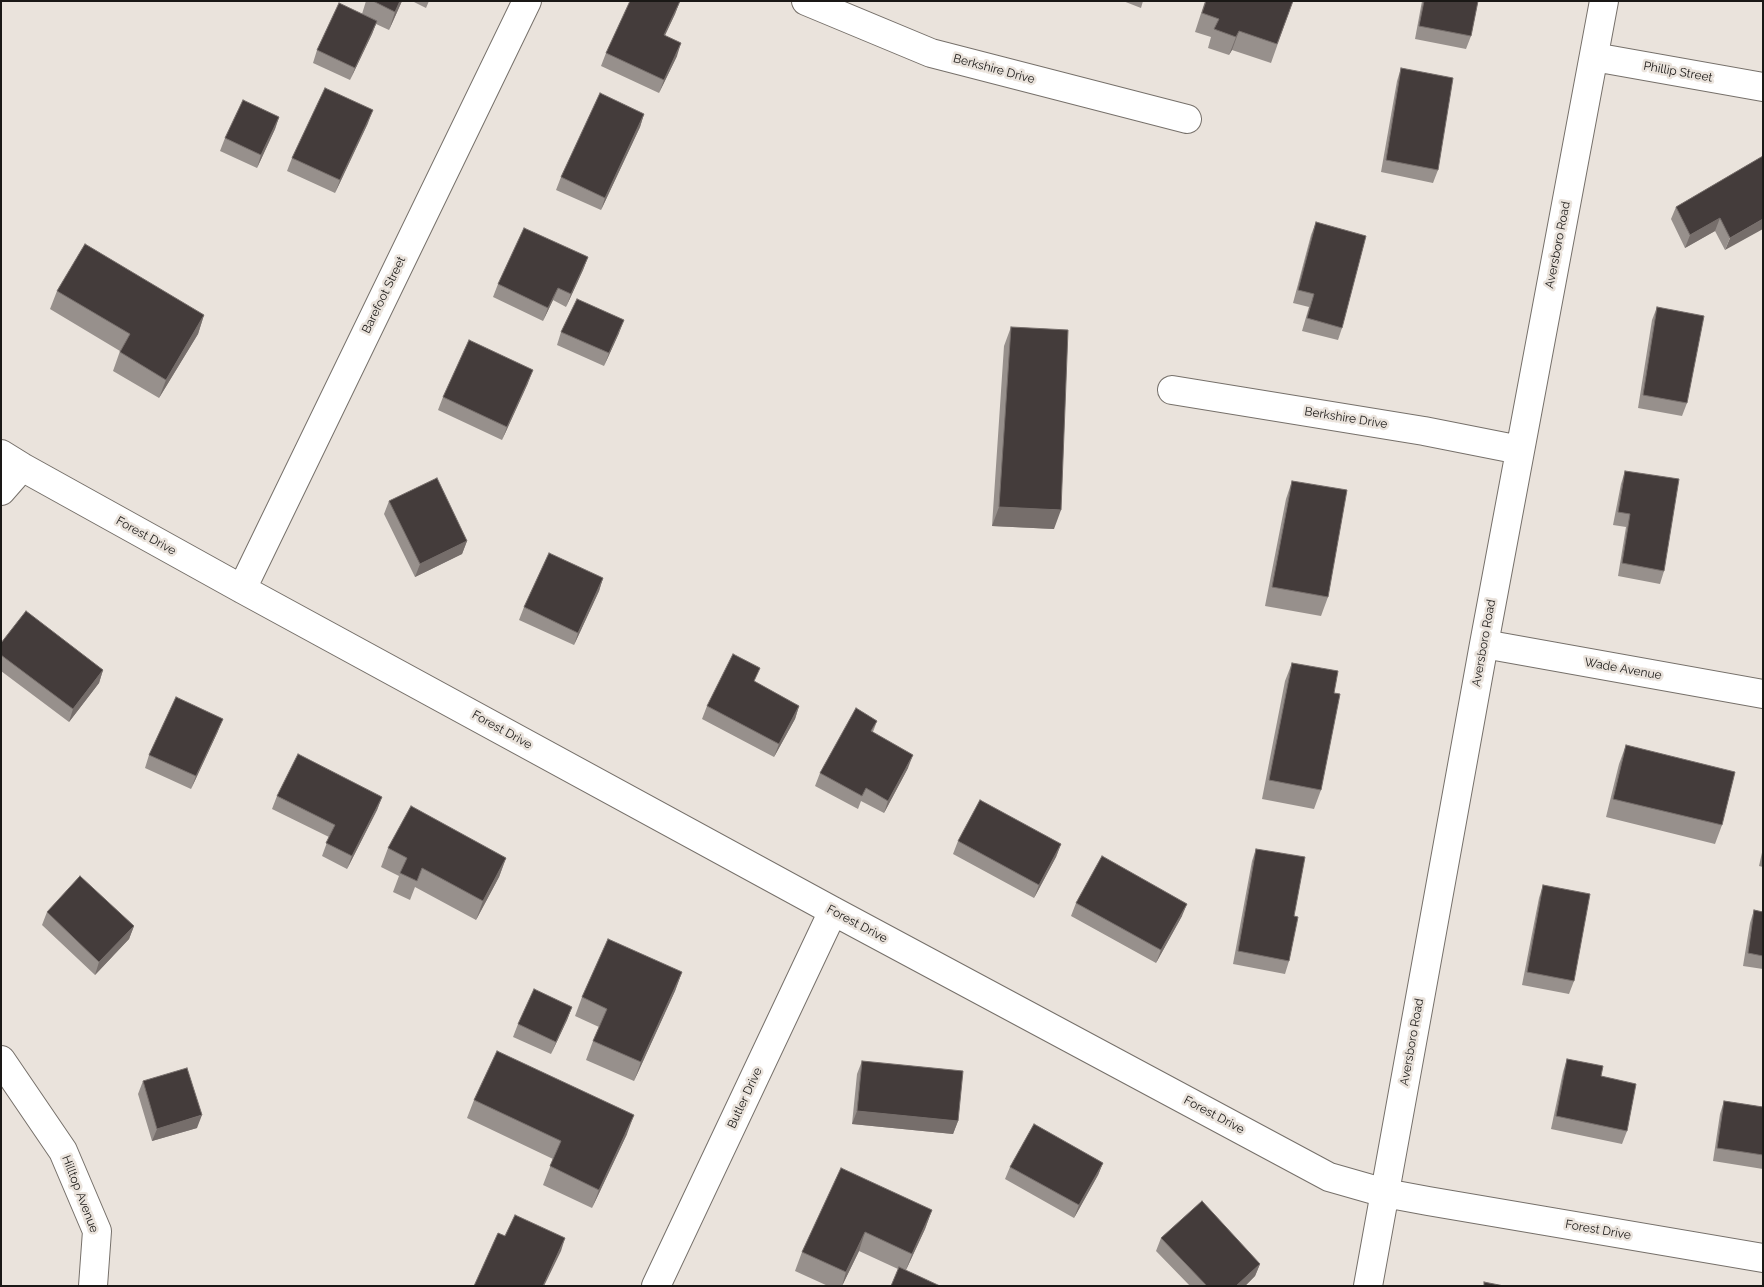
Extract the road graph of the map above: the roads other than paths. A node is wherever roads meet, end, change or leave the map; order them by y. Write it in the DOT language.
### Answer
graph roads {
  1 [pos="527,1"];
  2 [pos="806,1"];
  3 [pos="1604,1"];
  4 [pos="1594,57"];
  5 [pos="1763,87"];
  6 [pos="1187,119"];
  7 [pos="1172,390"];
  8 [pos="1520,450"];
  9 [pos="12,460"];
  10 [pos="1,491"];
  11 [pos="242,589"];
  12 [pos="1484,644"];
  13 [pos="1763,694"];
  14 [pos="833,911"];
  15 [pos="1,1060"];
  16 [pos="1385,1193"];
  17 [pos="1763,1258"];
  18 [pos="93,1286"];
  19 [pos="656,1286"];
  20 [pos="1368,1286"];
  1 -- 11 [label="street, Barefoot Street"];
  2 -- 6 [label="street, Berkshire Drive"];
  3 -- 4 [label="street, Aversboro Road"];
  4 -- 5 [label="street, Phillip Street"];
  4 -- 8 [label="street, Aversboro Road"];
  7 -- 8 [label="street, Berkshire Drive"];
  8 -- 12 [label="street, Aversboro Road"];
  9 -- 10 [label="street"];
  9 -- 11 [label="street, Forest Drive"];
  11 -- 14 [label="street, Forest Drive"];
  12 -- 13 [label="street, Wade Avenue"];
  12 -- 16 [label="street, Aversboro Road"];
  14 -- 16 [label="street, Forest Drive"];
  14 -- 19 [label="street, Butler Drive"];
  15 -- 18 [label="street, Hilltop Avenue"];
  16 -- 17 [label="street, Forest Drive"];
  16 -- 20 [label="street, Aversboro Road"];
}
